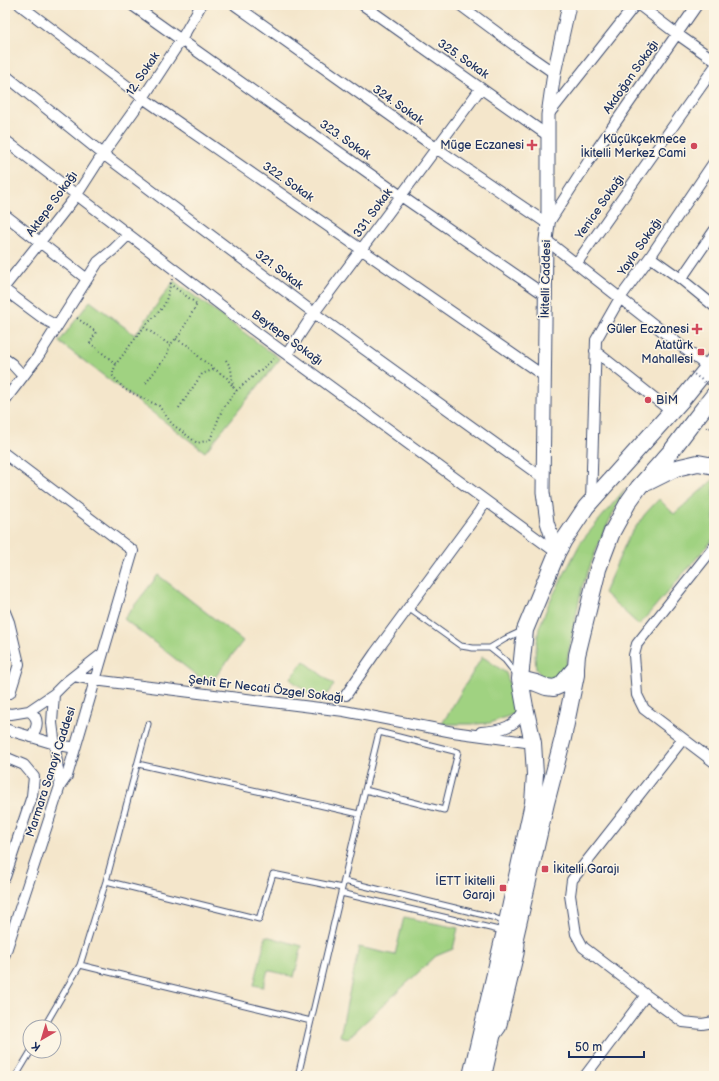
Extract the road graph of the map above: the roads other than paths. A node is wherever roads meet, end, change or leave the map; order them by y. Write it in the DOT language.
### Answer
graph roads {
  1 [pos="20,5"];
  2 [pos="132,5"];
  3 [pos="201,5"];
  4 [pos="236,5"];
  5 [pos="363,5"];
  6 [pos="460,5"];
  7 [pos="635,5"];
  8 [pos="638,5"];
  9 [pos="697,5"];
  10 [pos="566,7"];
  11 [pos="677,34"];
  12 [pos="181,40"];
  13 [pos="714,60"];
  14 [pos="714,68"];
  15 [pos="554,73"];
  16 [pos="5,75"];
  17 [pos="481,88"];
  18 [pos="143,98"];
  19 [pos="548,115"];
  20 [pos="547,135"];
  21 [pos="5,140"];
  22 [pos="436,148"];
  23 [pos="103,154"];
  24 [pos="714,162"];
  25 [pos="76,196"];
  26 [pos="401,196"];
  27 [pos="5,215"];
  28 [pos="548,224"];
  29 [pos="714,231"];
  30 [pos="128,235"];
  31 [pos="546,240"];
  32 [pos="40,242"];
  33 [pos="362,250"];
  34 [pos="650,257"];
  35 [pos="576,264"];
  36 [pos="86,279"];
  37 [pos="681,279"];
  38 [pos="5,286"];
  39 [pos="5,290"];
  40 [pos="545,295"];
  41 [pos="620,298"];
  42 [pos="714,306"];
  43 [pos="314,313"];
  44 [pos="57,326"];
  45 [pos="596,351"];
  46 [pos="285,353"];
  47 [pos="5,359"];
  48 [pos="711,363"];
  49 [pos="23,376"];
  50 [pos="544,376"];
  51 [pos="714,395"];
  52 [pos="5,400"];
  53 [pos="672,412"];
  54 [pos="5,454"];
  55 [pos="714,466"];
  56 [pos="543,478"];
  57 [pos="639,487"];
  58 [pos="486,501"];
  59 [pos="591,501"];
  60 [pos="714,547"];
  61 [pos="557,553"];
  62 [pos="408,608"];
  63 [pos="5,612"];
  64 [pos="524,630"];
  65 [pos="490,648"];
  66 [pos="102,654"];
  67 [pos="576,667"];
  68 [pos="74,676"];
  69 [pos="520,679"];
  70 [pos="94,680"];
  71 [pos="10,694"];
  72 [pos="54,694"];
  73 [pos="346,695"];
  74 [pos="525,707"];
  75 [pos="29,711"];
  76 [pos="5,713"];
  77 [pos="148,724"];
  78 [pos="5,730"];
  79 [pos="453,732"];
  80 [pos="31,737"];
  81 [pos="683,739"];
  82 [pos="533,743"];
  83 [pos="55,744"];
  84 [pos="75,748"];
  85 [pos="5,757"];
  86 [pos="714,762"];
  87 [pos="138,764"];
  88 [pos="60,786"];
  89 [pos="365,790"];
  90 [pos="359,814"];
  91 [pos="5,877"];
  92 [pos="344,880"];
  93 [pos="106,881"];
  94 [pos="341,891"];
  95 [pos="509,928"];
  96 [pos="5,954"];
  97 [pos="80,965"];
  98 [pos="646,995"];
  99 [pos="49,1019"];
  100 [pos="311,1021"];
  101 [pos="714,1022"];
  102 [pos="26,1059"];
  103 [pos="16,1076"];
  104 [pos="298,1076"];
  105 [pos="471,1076"];
  106 [pos="483,1076"];
  107 [pos="585,1076"];
  1 -- 18 [label="street, 322. Sokak"];
  2 -- 12 [label="street, 323. Sokak"];
  3 -- 12 [label="street, 12. Sokak"];
  4 -- 22 [label="street, 324. Sokak"];
  5 -- 17 [label="street, 325. Sokak"];
  6 -- 15 [label="street"];
  7 -- 19 [label="street"];
  8 -- 11 [label="street"];
  9 -- 11 [label="street, Akdoğan Sokağı"];
  10 -- 15 [label="street, İkitelli Caddesi"];
  11 -- 13 [label="street"];
  11 -- 28 [label="street, Akdoğan Sokağı"];
  12 -- 18 [label="street, 12. Sokak"];
  12 -- 26 [label="street, 323. Sokak"];
  14 -- 35 [label="street, Yenice Sokağı"];
  15 -- 19 [label="street, İkitelli Caddesi"];
  16 -- 23 [label="street, 321. Sokak"];
  17 -- 20 [label="street, 325. Sokak"];
  17 -- 22 [label="street, 331. Sokak"];
  18 -- 23 [label="street, 12. Sokak"];
  18 -- 33 [label="street, 322. Sokak"];
  19 -- 20 [label="street, İkitelli Caddesi"];
  20 -- 28 [label="street, İkitelli Caddesi"];
  21 -- 25 [label="street, Beytepe Sokağı"];
  22 -- 26 [label="street, 331. Sokak"];
  22 -- 28 [label="street, 324. Sokak"];
  23 -- 25 [label="street, Aktepe Sokağı"];
  23 -- 43 [label="street, 321. Sokak"];
  24 -- 34 [label="street, Yayla Sokağı"];
  25 -- 30 [label="street, Beytepe Sokağı"];
  25 -- 32 [label="street, Aktepe Sokağı"];
  26 -- 33 [label="street, 331. Sokak"];
  26 -- 40 [label="street, 323. Sokak"];
  27 -- 32 [label="street"];
  28 -- 31 [label="street, İkitelli Caddesi"];
  29 -- 37 [label="street"];
  30 -- 36 [label="street"];
  30 -- 46 [label="street, Beytepe Sokağı"];
  31 -- 35 [label="street"];
  31 -- 40 [label="street, İkitelli Caddesi"];
  32 -- 36 [label="street"];
  32 -- 38 [label="street, Aktepe Sokağı"];
  33 -- 43 [label="street, 331. Sokak"];
  33 -- 50 [label="street, 322. Sokak"];
  34 -- 37 [label="street"];
  34 -- 41 [label="street, Yayla Sokağı"];
  35 -- 41 [label="street"];
  36 -- 44 [label="street"];
  37 -- 42 [label="street"];
  39 -- 44 [label="street"];
  40 -- 50 [label="street, İkitelli Caddesi"];
  41 -- 45 [label="street, Yayla Sokağı"];
  41 -- 48 [label="street"];
  43 -- 46 [label="street, 331. Sokak"];
  43 -- 56 [label="street, 321. Sokak"];
  44 -- 49 [label="street"];
  45 -- 53 [label="street"];
  45 -- 59 [label="street, Yayla Sokağı"];
  46 -- 58 [label="street, Beytepe Sokağı"];
  47 -- 49 [label="street"];
  48 -- 53 [label="main road"];
  49 -- 52 [label="street"];
  50 -- 56 [label="street, İkitelli Caddesi"];
  51 -- 57 [label="main road"];
  53 -- 59 [label="main road"];
  54 -- 66 [label="street, Marmara Sanayi Caddesi"];
  55 -- 57 [label="main road"];
  56 -- 61 [label="street, İkitelli Caddesi"];
  57 -- 67 [label="main road"];
  58 -- 61 [label="street, Beytepe Sokağı"];
  58 -- 62 [label="street"];
  59 -- 61 [label="main road"];
  60 -- 81 [label="street"];
  61 -- 64 [label="main road"];
  62 -- 65 [label="lane"];
  62 -- 73 [label="street"];
  63 -- 71 [label="street"];
  64 -- 65 [label="lane"];
  64 -- 69 [label="main road"];
  65 -- 69 [label="lane"];
  66 -- 68 [label="street"];
  66 -- 70 [label="street, Marmara Sanayi Caddesi"];
  67 -- 69 [label="main road"];
  67 -- 95 [label="main road"];
  68 -- 70 [label="street, Şehit Er Necati Özgel Sokağı"];
  68 -- 72 [label="street"];
  69 -- 74 [label="main road"];
  70 -- 79 [label="street, Şehit Er Necati Özgel Sokağı"];
  70 -- 84 [label="street, Marmara Sanayi Caddesi"];
  72 -- 75 [label="street"];
  72 -- 83 [label="street"];
  74 -- 79 [label="street"];
  74 -- 82 [label="main road"];
  75 -- 76 [label="street"];
  75 -- 80 [label="street"];
  77 -- 87 [label="lane"];
  78 -- 80 [label="street"];
  79 -- 82 [label="street"];
  80 -- 83 [label="street"];
  81 -- 86 [label="street"];
  81 -- 98 [label="street"];
  82 -- 95 [label="main road"];
  83 -- 84 [label="street"];
  83 -- 88 [label="street"];
  84 -- 88 [label="street, Marmara Sanayi Caddesi"];
  85 -- 91 [label="street"];
  87 -- 90 [label="lane"];
  87 -- 93 [label="lane"];
  88 -- 96 [label="street, Marmara Sanayi Caddesi"];
  89 -- 89 [label="lane"];
  89 -- 90 [label="lane"];
  90 -- 92 [label="lane"];
  92 -- 94 [label="lane"];
  92 -- 95 [label="lane"];
  93 -- 94 [label="lane"];
  93 -- 97 [label="lane"];
  94 -- 95 [label="lane"];
  94 -- 100 [label="lane"];
  95 -- 105 [label="main road"];
  95 -- 106 [label="main road"];
  97 -- 99 [label="lane"];
  97 -- 100 [label="lane"];
  98 -- 101 [label="street"];
  98 -- 107 [label="street"];
  100 -- 104 [label="lane"];
  102 -- 103 [label="lane"];
}
